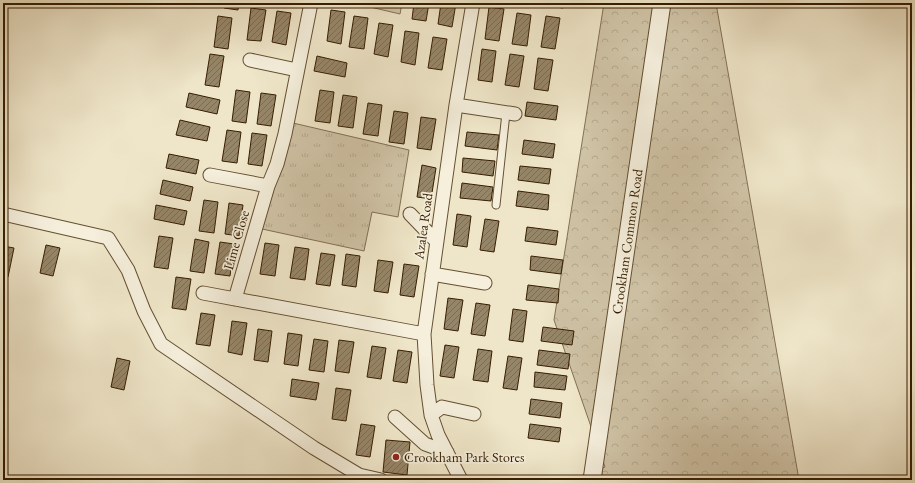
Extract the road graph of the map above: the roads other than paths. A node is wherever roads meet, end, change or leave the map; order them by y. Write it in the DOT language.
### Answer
graph roads {
  1 [pos="311,3"];
  2 [pos="473,3"];
  3 [pos="662,3"];
  4 [pos="250,60"];
  5 [pos="297,70"];
  6 [pos="456,104"];
  7 [pos="511,113"];
  8 [pos="210,175"];
  9 [pos="268,186"];
  10 [pos="496,205"];
  11 [pos="3,214"];
  12 [pos="410,214"];
  13 [pos="437,242"];
  14 [pos="432,274"];
  15 [pos="485,283"];
  16 [pos="203,293"];
  17 [pos="235,299"];
  18 [pos="424,334"];
  19 [pos="474,414"];
  20 [pos="431,415"];
  21 [pos="395,417"];
  22 [pos="446,452"];
  23 [pos="381,480"];
  24 [pos="461,480"];
  25 [pos="592,480"];
  1 -- 5 [label="street, Lime Close"];
  2 -- 6 [label="street, Azalea Road"];
  3 -- 25 [label="street, Crookham Common Road"];
  4 -- 5 [label="street"];
  5 -- 9 [label="street, Lime Close"];
  6 -- 7 [label="street"];
  6 -- 13 [label="street, Azalea Road"];
  7 -- 10 [label="lane"];
  8 -- 9 [label="street"];
  9 -- 17 [label="street, Lime Close"];
  11 -- 23 [label="street"];
  12 -- 13 [label="street"];
  13 -- 14 [label="street, Azalea Road"];
  14 -- 15 [label="street"];
  14 -- 18 [label="street, Azalea Road"];
  16 -- 17 [label="street"];
  17 -- 18 [label="street"];
  18 -- 20 [label="street, Azalea Road"];
  19 -- 20 [label="street"];
  20 -- 22 [label="street, Azalea Road"];
  21 -- 22 [label="street"];
  22 -- 24 [label="street, Azalea Road"];
}
